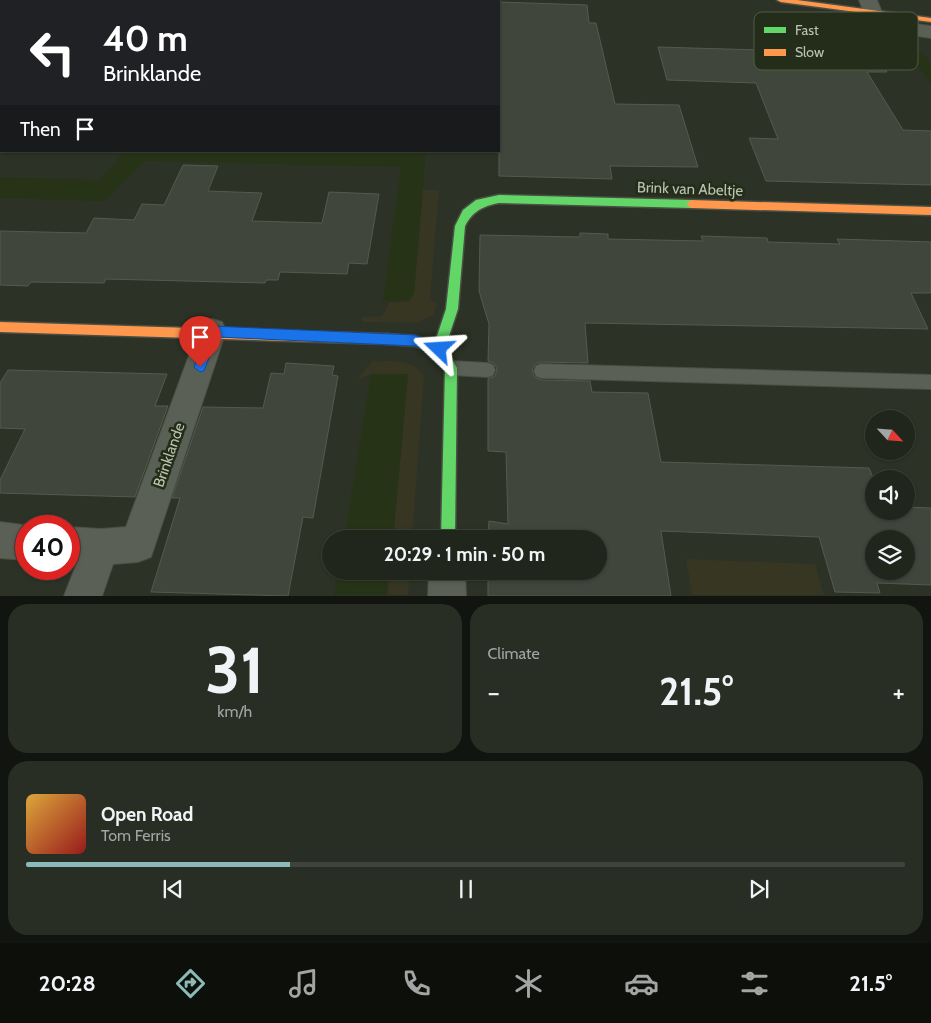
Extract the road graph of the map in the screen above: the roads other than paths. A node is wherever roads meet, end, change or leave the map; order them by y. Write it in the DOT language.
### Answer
graph roads {
  1 [pos="781,0"];
  2 [pos="867,12"];
  3 [pos="918,18"];
  4 [pos="931,20"];
  5 [pos="918,28"];
  6 [pos="931,32"];
  7 [pos="931,212"];
  8 [pos="0,327"];
  9 [pos="212,332"];
  10 [pos="439,349"];
  11 [pos="451,368"];
  12 [pos="488,370"];
  13 [pos="542,371"];
  14 [pos="931,382"];
  15 [pos="448,530"];
  16 [pos="0,540"];
  17 [pos="15,541"];
  18 [pos="85,546"];
  19 [pos="447,580"];
  20 [pos="83,596"];
  21 [pos="447,596"];
  1 -- 2 [label="street"];
  3 -- 4 [label="street"];
  5 -- 6 [label="street"];
  7 -- 10 [label="street, Brink van Abeltje"];
  8 -- 9 [label="street"];
  9 -- 10 [label="street"];
  9 -- 18 [label="street, Brinklande"];
  10 -- 11 [label="street"];
  11 -- 12 [label="lane"];
  11 -- 15 [label="street"];
  13 -- 14 [label="lane"];
  16 -- 17 [label="street"];
  18 -- 20 [label="street, Brinklande"];
  19 -- 21 [label="street"];
}
